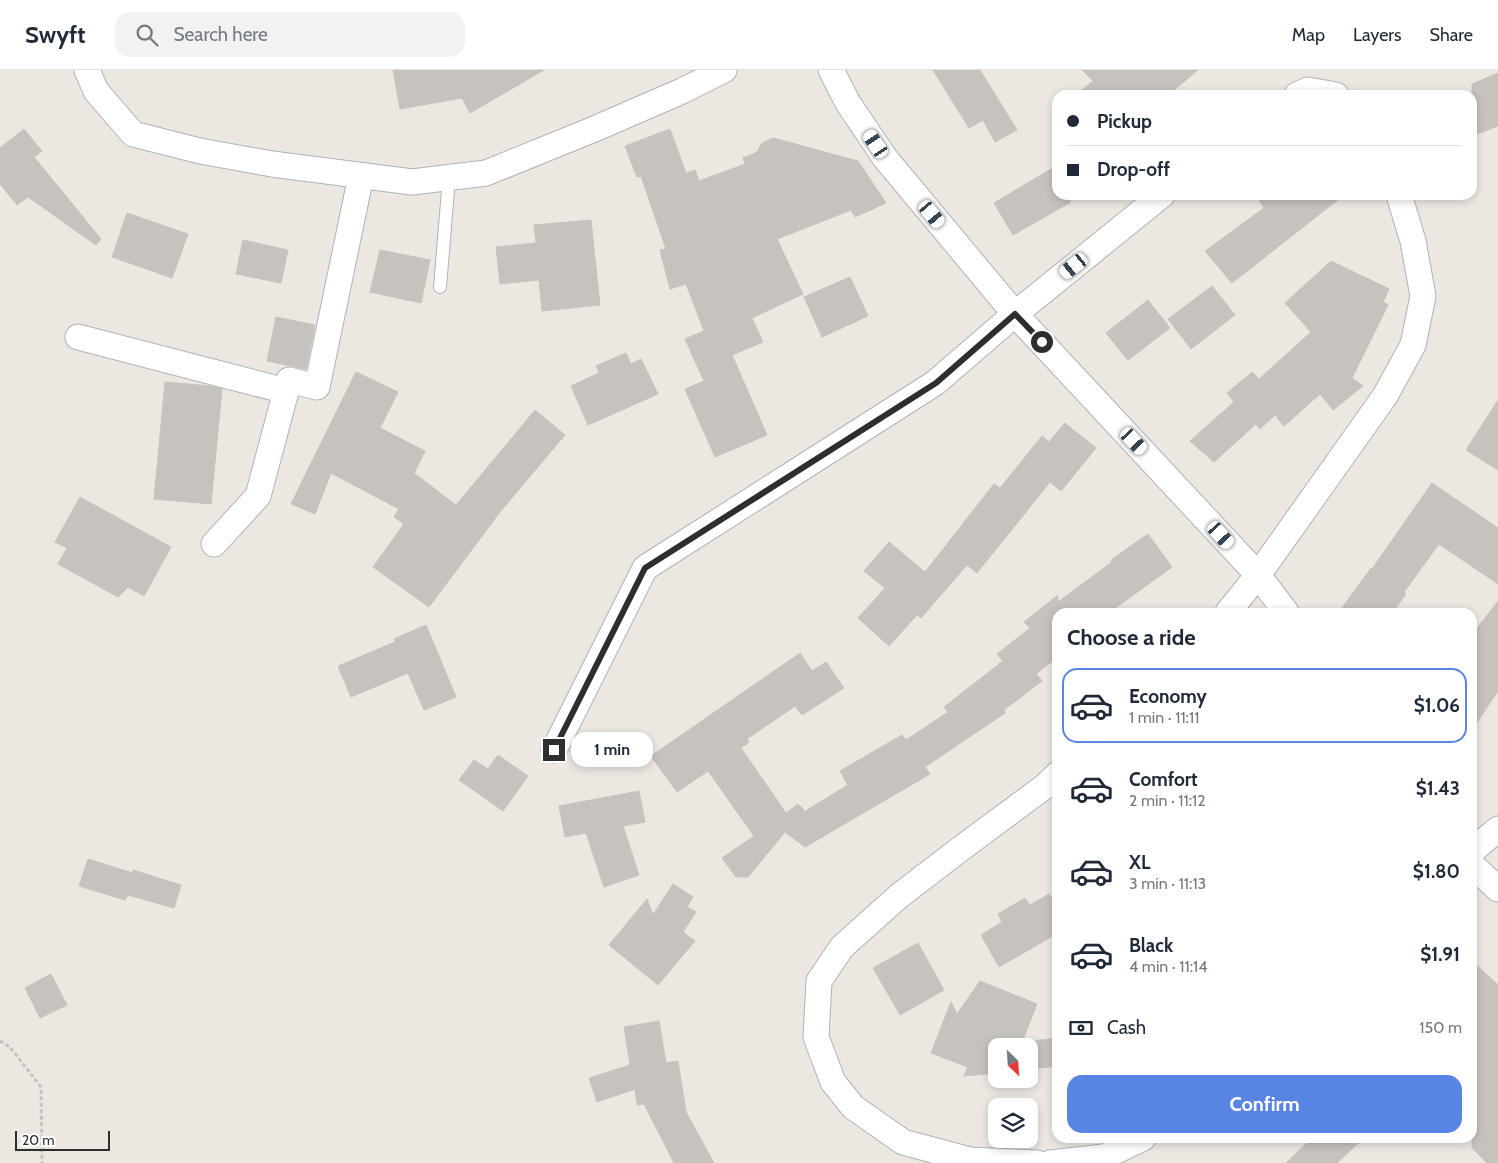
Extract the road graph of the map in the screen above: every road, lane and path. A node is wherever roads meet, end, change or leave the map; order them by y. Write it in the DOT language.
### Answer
graph roads {
  1 [pos="87,70"];
  2 [pos="724,70"];
  3 [pos="831,70"];
  4 [pos="361,176"];
  5 [pos="449,178"];
  6 [pos="1156,200"];
  7 [pos="1401,200"];
  8 [pos="440,287"];
  9 [pos="1015,314"];
  10 [pos="78,337"];
  11 [pos="286,391"];
  12 [pos="214,544"];
  13 [pos="1258,575"];
  14 [pos="1231,608"];
  15 [pos="1283,608"];
  16 [pos="554,750"];
  17 [pos="1052,780"];
  18 [pos="1498,829"];
  19 [pos="1477,847"];
  20 [pos="1477,870"];
  21 [pos="1498,889"];
  22 [pos="0,1041"];
  23 [pos="1133,1143"];
  24 [pos="42,1163"];
  25 [pos="1037,1163"];
  26 [pos="1050,1163"];
  1 -- 4 [label="street"];
  2 -- 5 [label="street"];
  3 -- 9 [label="street"];
  4 -- 5 [label="street"];
  4 -- 11 [label="street"];
  5 -- 8 [label="lane"];
  6 -- 9 [label="street"];
  7 -- 13 [label="street"];
  9 -- 13 [label="street"];
  9 -- 16 [label="street"];
  10 -- 11 [label="street"];
  11 -- 12 [label="street"];
  13 -- 14 [label="street"];
  13 -- 15 [label="street"];
  17 -- 25 [label="street"];
  18 -- 19 [label="street"];
  20 -- 21 [label="street"];
  22 -- 24 [label="path"];
  23 -- 26 [label="street"];
}
